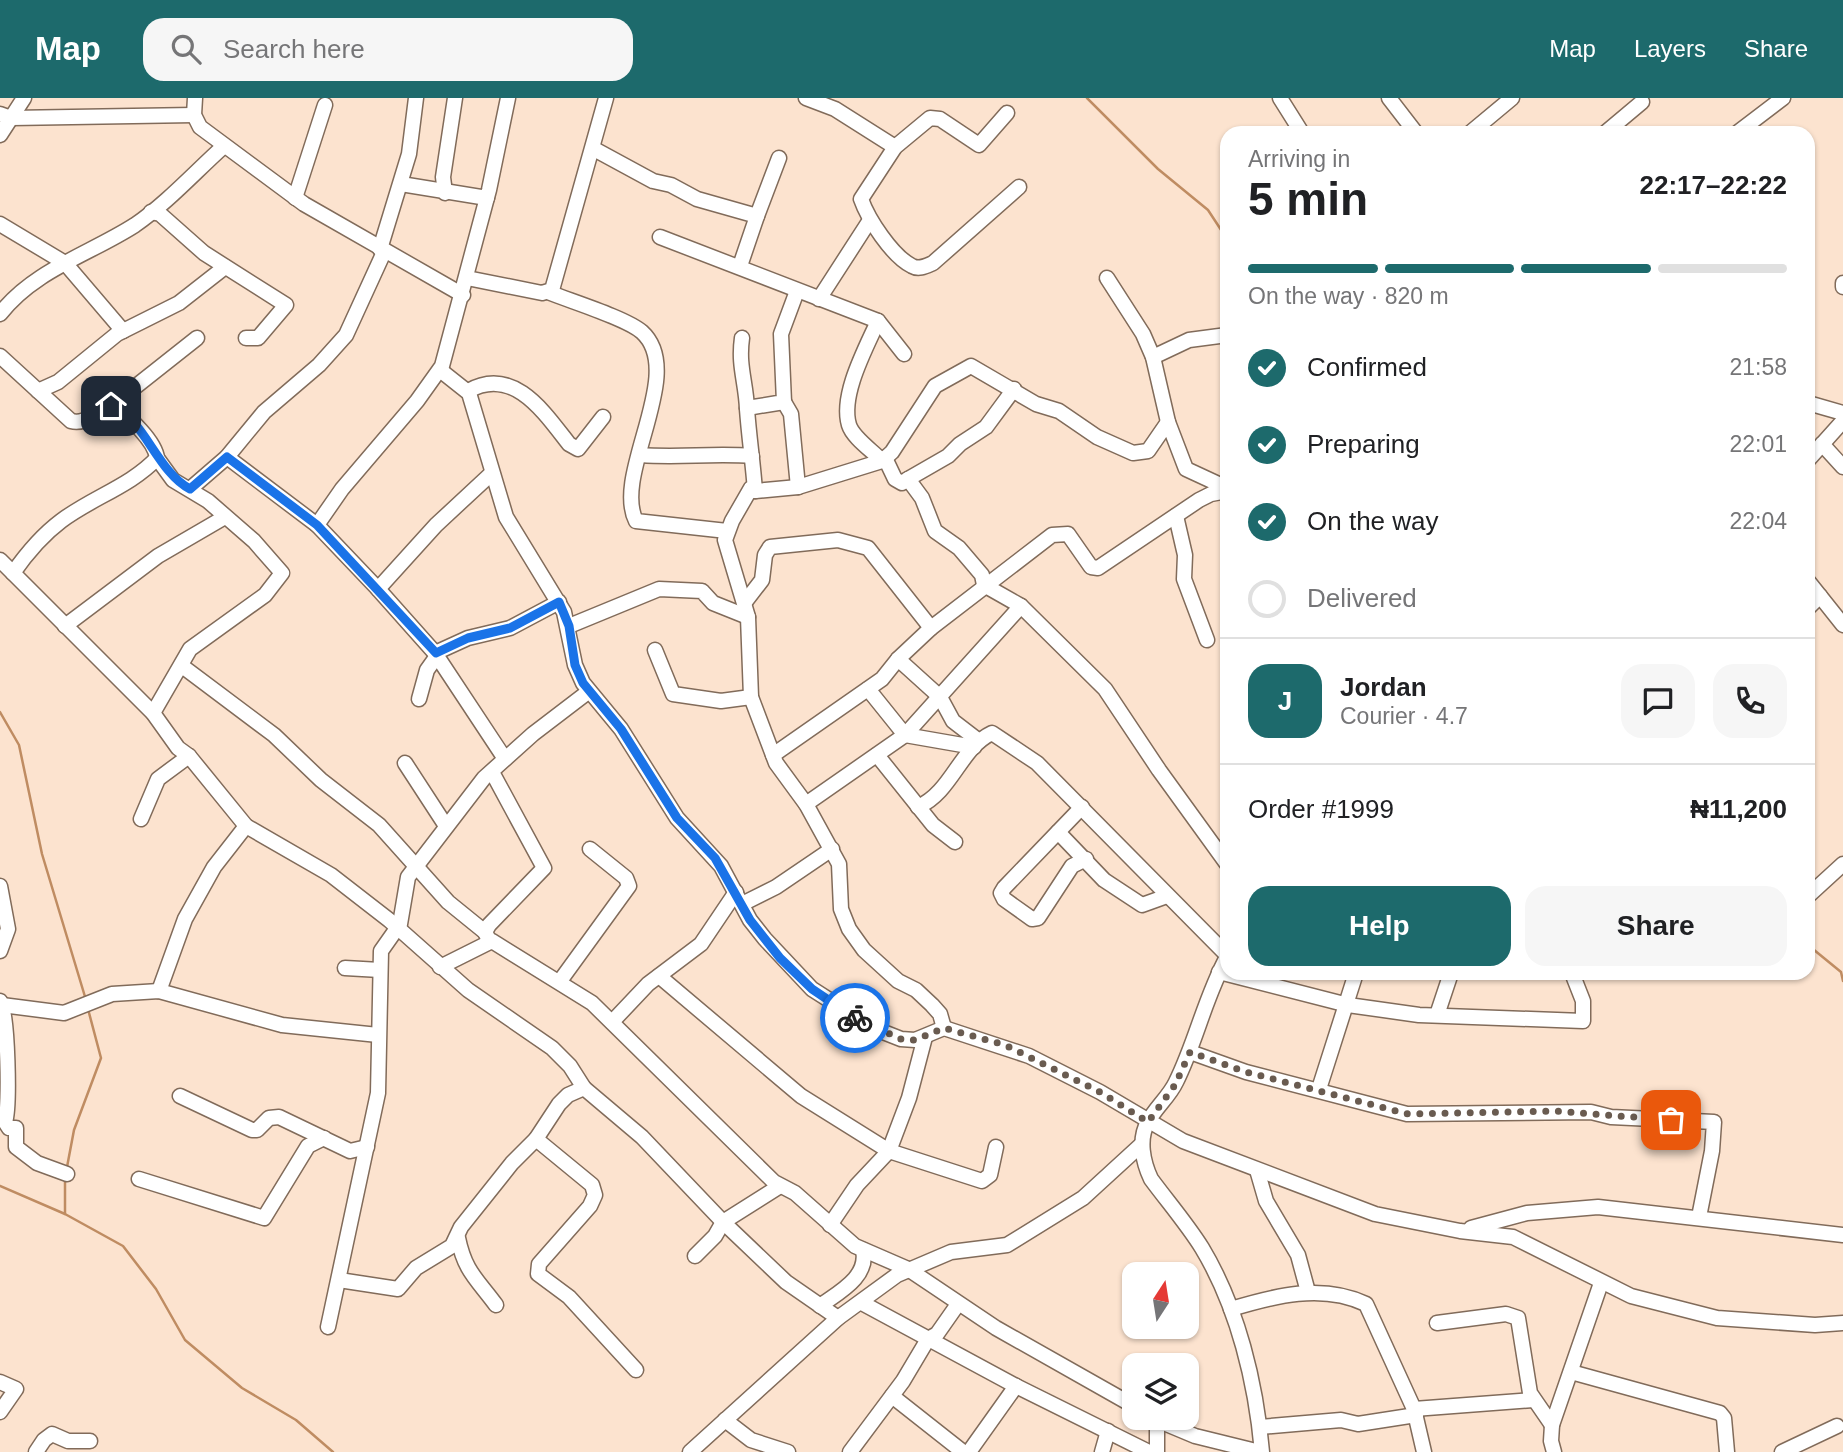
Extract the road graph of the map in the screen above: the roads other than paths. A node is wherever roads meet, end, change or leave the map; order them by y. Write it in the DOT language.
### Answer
graph roads {
  1 [pos="24,98"];
  2 [pos="195,98"];
  3 [pos="416,98"];
  4 [pos="455,98"];
  5 [pos="508,98"];
  6 [pos="606,98"];
  7 [pos="806,98"];
  8 [pos="1280,98"];
  9 [pos="1389,98"];
  10 [pos="1512,98"];
  11 [pos="1783,98"];
  12 [pos="1642,99"];
  13 [pos="325,105"];
  14 [pos="1007,113"];
  15 [pos="194,115"];
  16 [pos="6,116"];
  17 [pos="1298,126"];
  18 [pos="1411,126"];
  19 [pos="1478,126"];
  20 [pos="1613,126"];
  21 [pos="1746,126"];
  22 [pos="0,135"];
  23 [pos="224,146"];
  24 [pos="895,147"];
  25 [pos="594,149"];
  26 [pos="779,158"];
  27 [pos="401,184"];
  28 [pos="1018,187"];
  29 [pos="445,193"];
  30 [pos="295,198"];
  31 [pos="487,198"];
  32 [pos="151,212"];
  33 [pos="757,216"];
  34 [pos="870,220"];
  35 [pos="0,224"];
  36 [pos="660,237"];
  37 [pos="382,250"];
  38 [pos="65,263"];
  39 [pos="740,265"];
  40 [pos="225,267"];
  41 [pos="467,278"];
  42 [pos="1107,278"];
  43 [pos="797,291"];
  44 [pos="548,292"];
  45 [pos="463,295"];
  46 [pos="819,299"];
  47 [pos="0,314"];
  48 [pos="878,321"];
  49 [pos="123,331"];
  50 [pos="1220,336"];
  51 [pos="197,338"];
  52 [pos="246,338"];
  53 [pos="742,338"];
  54 [pos="904,354"];
  55 [pos="0,356"];
  56 [pos="1153,357"];
  57 [pos="440,370"];
  58 [pos="1014,389"];
  59 [pos="38,391"];
  60 [pos="468,391"];
  61 [pos="784,402"];
  62 [pos="1815,405"];
  63 [pos="111,406"];
  64 [pos="747,408"];
  65 [pos="1843,413"];
  66 [pos="603,417"];
  67 [pos="1843,421"];
  68 [pos="1168,422"];
  69 [pos="1822,444"];
  70 [pos="1815,452"];
  71 [pos="641,455"];
  72 [pos="752,456"];
  73 [pos="227,457"];
  74 [pos="157,458"];
  75 [pos="883,459"];
  76 [pos="1843,467"];
  77 [pos="492,473"];
  78 [pos="908,479"];
  79 [pos="1220,486"];
  80 [pos="798,487"];
  81 [pos="190,489"];
  82 [pos="755,491"];
  83 [pos="1220,491"];
  84 [pos="1176,516"];
  85 [pos="225,517"];
  86 [pos="317,525"];
  87 [pos="727,531"];
  88 [pos="0,560"];
  89 [pos="13,573"];
  90 [pos="984,585"];
  91 [pos="378,589"];
  92 [pos="1815,590"];
  93 [pos="1820,596"];
  94 [pos="1815,601"];
  95 [pos="559,602"];
  96 [pos="1021,606"];
  97 [pos="747,609"];
  98 [pos="1843,625"];
  99 [pos="65,626"];
  100 [pos="569,626"];
  101 [pos="931,628"];
  102 [pos="1208,640"];
  103 [pos="655,650"];
  104 [pos="436,655"];
  105 [pos="898,659"];
  106 [pos="182,666"];
  107 [pos="868,689"];
  108 [pos="588,692"];
  109 [pos="751,697"];
  110 [pos="940,697"];
  111 [pos="419,699"];
  112 [pos="153,713"];
  113 [pos="905,735"];
  114 [pos="976,744"];
  115 [pos="773,755"];
  116 [pos="877,755"];
  117 [pos="188,756"];
  118 [pos="505,759"];
  119 [pos="405,762"];
  120 [pos="492,772"];
  121 [pos="806,804"];
  122 [pos="918,807"];
  123 [pos="1082,807"];
  124 [pos="141,819"];
  125 [pos="246,826"];
  126 [pos="446,826"];
  127 [pos="1058,832"];
  128 [pos="955,842"];
  129 [pos="590,849"];
  130 [pos="832,849"];
  131 [pos="1220,854"];
  132 [pos="1086,859"];
  133 [pos="417,864"];
  134 [pos="1843,864"];
  135 [pos="0,886"];
  136 [pos="1815,890"];
  137 [pos="1167,896"];
  138 [pos="739,898"];
  139 [pos="399,928"];
  140 [pos="4,929"];
  141 [pos="488,937"];
  142 [pos="1220,949"];
  143 [pos="0,951"];
  144 [pos="440,967"];
  145 [pos="345,968"];
  146 [pos="380,970"];
  147 [pos="1219,972"];
  148 [pos="659,976"];
  149 [pos="1251,980"];
  150 [pos="1354,980"];
  151 [pos="1449,980"];
  152 [pos="1575,980"];
  153 [pos="560,981"];
  154 [pos="159,991"];
  155 [pos="1,1003"];
  156 [pos="1348,1004"];
  157 [pos="1437,1015"];
  158 [pos="612,1022"];
  159 [pos="944,1028"];
  160 [pos="378,1035"];
  161 [pos="925,1037"];
  162 [pos="1190,1052"];
  163 [pos="584,1088"];
  164 [pos="1319,1089"];
  165 [pos="180,1096"];
  166 [pos="1148,1122"];
  167 [pos="324,1138"];
  168 [pos="536,1139"];
  169 [pos="1142,1144"];
  170 [pos="996,1146"];
  171 [pos="367,1147"];
  172 [pos="889,1151"];
  173 [pos="1257,1170"];
  174 [pos="67,1174"];
  175 [pos="139,1179"];
  176 [pos="780,1186"];
  177 [pos="1699,1217"];
  178 [pos="723,1223"];
  179 [pos="830,1225"];
  180 [pos="1460,1231"];
  181 [pos="1843,1235"];
  182 [pos="458,1238"];
  183 [pos="863,1250"];
  184 [pos="695,1256"];
  185 [pos="908,1269"];
  186 [pos="339,1280"];
  187 [pos="1601,1283"];
  188 [pos="1308,1292"];
  189 [pos="862,1303"];
  190 [pos="958,1304"];
  191 [pos="495,1305"];
  192 [pos="820,1306"];
  193 [pos="1231,1308"];
  194 [pos="838,1318"];
  195 [pos="1437,1323"];
  196 [pos="1843,1323"];
  197 [pos="328,1328"];
  198 [pos="928,1339"];
  199 [pos="636,1370"];
  200 [pos="1571,1372"];
  201 [pos="0,1382"];
  202 [pos="1016,1386"];
  203 [pos="892,1396"];
  204 [pos="1122,1399"];
  205 [pos="1533,1400"];
  206 [pos="0,1412"];
  207 [pos="1415,1412"];
  208 [pos="725,1420"];
  209 [pos="1552,1425"];
  210 [pos="1837,1426"];
  211 [pos="1260,1427"];
  212 [pos="1156,1430"];
  213 [pos="1181,1430"];
  214 [pos="1108,1431"];
  215 [pos="90,1441"];
  216 [pos="36,1452"];
  217 [pos="690,1452"];
  218 [pos="788,1452"];
  219 [pos="850,1452"];
  220 [pos="963,1452"];
  221 [pos="969,1452"];
  222 [pos="1102,1452"];
  223 [pos="1149,1452"];
  224 [pos="1157,1452"];
  225 [pos="1261,1452"];
  226 [pos="1424,1452"];
  227 [pos="1554,1452"];
  228 [pos="1727,1452"];
  229 [pos="1782,1452"];
  1 -- 16 [label="street"];
  2 -- 15 [label="street"];
  3 -- 27 [label="street"];
  4 -- 29 [label="street"];
  5 -- 31 [label="street"];
  6 -- 25 [label="street"];
  7 -- 24 [label="street"];
  8 -- 17 [label="street"];
  9 -- 18 [label="street"];
  10 -- 19 [label="street"];
  11 -- 21 [label="street"];
  12 -- 20 [label="street"];
  13 -- 30 [label="street"];
  14 -- 24 [label="street"];
  15 -- 16 [label="street"];
  15 -- 23 [label="street"];
  16 -- 22 [label="street"];
  23 -- 30 [label="street"];
  23 -- 32 [label="street"];
  24 -- 34 [label="street"];
  25 -- 33 [label="street"];
  25 -- 44 [label="street"];
  26 -- 33 [label="street"];
  27 -- 29 [label="street"];
  27 -- 37 [label="street"];
  28 -- 34 [label="street"];
  29 -- 31 [label="street"];
  30 -- 37 [label="street"];
  31 -- 41 [label="street"];
  32 -- 38 [label="street"];
  32 -- 40 [label="street"];
  33 -- 39 [label="street"];
  34 -- 46 [label="street"];
  35 -- 38 [label="street"];
  36 -- 39 [label="street"];
  37 -- 45 [label="street"];
  37 -- 73 [label="street"];
  38 -- 47 [label="street"];
  38 -- 49 [label="street"];
  39 -- 43 [label="street"];
  40 -- 49 [label="street"];
  40 -- 52 [label="street"];
  41 -- 44 [label="street"];
  41 -- 45 [label="street"];
  42 -- 56 [label="street"];
  43 -- 46 [label="street"];
  43 -- 61 [label="street"];
  44 -- 71 [label="street"];
  45 -- 57 [label="street"];
  46 -- 48 [label="street"];
  48 -- 54 [label="street"];
  48 -- 75 [label="street"];
  49 -- 59 [label="street"];
  50 -- 56 [label="street"];
  51 -- 63 [label="street"];
  53 -- 64 [label="street"];
  55 -- 59 [label="street"];
  56 -- 68 [label="street"];
  57 -- 60 [label="street"];
  57 -- 86 [label="street"];
  58 -- 68 [label="street"];
  58 -- 75 [label="street"];
  58 -- 78 [label="street"];
  59 -- 63 [label="street"];
  60 -- 66 [label="street"];
  60 -- 77 [label="street"];
  61 -- 64 [label="street"];
  61 -- 80 [label="street"];
  62 -- 65 [label="street"];
  63 -- 74 [label="street"];
  64 -- 72 [label="street"];
  67 -- 69 [label="street"];
  68 -- 79 [label="street"];
  69 -- 70 [label="street"];
  69 -- 76 [label="street"];
  71 -- 72 [label="street"];
  71 -- 87 [label="street"];
  72 -- 82 [label="street"];
  73 -- 81 [label="street"];
  73 -- 86 [label="street"];
  74 -- 81 [label="street"];
  74 -- 89 [label="street"];
  75 -- 78 [label="street"];
  75 -- 80 [label="street"];
  77 -- 91 [label="street"];
  77 -- 95 [label="street"];
  78 -- 90 [label="street"];
  80 -- 82 [label="street"];
  81 -- 85 [label="street"];
  82 -- 87 [label="street"];
  83 -- 84 [label="street"];
  84 -- 90 [label="street"];
  84 -- 102 [label="street"];
  85 -- 99 [label="street"];
  85 -- 106 [label="street"];
  86 -- 91 [label="street"];
  87 -- 97 [label="street"];
  88 -- 89 [label="street"];
  89 -- 99 [label="street"];
  90 -- 96 [label="street"];
  90 -- 101 [label="street"];
  91 -- 104 [label="street"];
  92 -- 93 [label="street"];
  93 -- 94 [label="street"];
  93 -- 98 [label="street"];
  95 -- 100 [label="street"];
  95 -- 104 [label="street"];
  96 -- 110 [label="street"];
  96 -- 131 [label="street"];
  97 -- 100 [label="street"];
  97 -- 101 [label="street"];
  97 -- 109 [label="street"];
  99 -- 112 [label="street"];
  100 -- 108 [label="street"];
  101 -- 105 [label="street"];
  103 -- 109 [label="street"];
  104 -- 111 [label="street"];
  104 -- 118 [label="street"];
  105 -- 107 [label="street"];
  105 -- 110 [label="street"];
  106 -- 112 [label="street"];
  106 -- 133 [label="street"];
  107 -- 113 [label="street"];
  107 -- 115 [label="street"];
  108 -- 118 [label="street"];
  108 -- 138 [label="street"];
  109 -- 115 [label="street"];
  110 -- 113 [label="street"];
  110 -- 114 [label="street"];
  112 -- 117 [label="street"];
  113 -- 114 [label="street"];
  113 -- 116 [label="street"];
  114 -- 122 [label="street"];
  114 -- 123 [label="street"];
  115 -- 121 [label="street"];
  116 -- 121 [label="street"];
  116 -- 122 [label="street"];
  117 -- 124 [label="street"];
  117 -- 125 [label="street"];
  118 -- 120 [label="street"];
  119 -- 126 [label="street"];
  120 -- 126 [label="street"];
  120 -- 141 [label="street"];
  121 -- 130 [label="street"];
  122 -- 128 [label="street"];
  123 -- 127 [label="street"];
  123 -- 137 [label="street"];
  125 -- 139 [label="street"];
  125 -- 154 [label="street"];
  126 -- 133 [label="street"];
  127 -- 132 [label="street"];
  127 -- 132 [label="street"];
  129 -- 153 [label="street"];
  130 -- 138 [label="street"];
  130 -- 159 [label="street"];
  132 -- 137 [label="street"];
  133 -- 139 [label="street"];
  133 -- 141 [label="street"];
  134 -- 136 [label="street"];
  135 -- 140 [label="street"];
  137 -- 142 [label="street"];
  138 -- 148 [label="street"];
  138 -- 161 [label="street"];
  139 -- 144 [label="street"];
  139 -- 146 [label="street"];
  140 -- 143 [label="street"];
  141 -- 144 [label="street"];
  141 -- 153 [label="street"];
  144 -- 163 [label="street"];
  145 -- 146 [label="street"];
  146 -- 160 [label="street"];
  147 -- 162 [label="street"];
  148 -- 158 [label="street"];
  148 -- 172 [label="street"];
  149 -- 156 [label="street"];
  150 -- 156 [label="street"];
  151 -- 157 [label="street"];
  152 -- 157 [label="street"];
  153 -- 158 [label="street"];
  154 -- 155 [label="street"];
  154 -- 160 [label="street"];
  155 -- 174 [label="street"];
  156 -- 157 [label="street"];
  156 -- 164 [label="street"];
  158 -- 176 [label="street"];
  159 -- 161 [label="street"];
  159 -- 166 [label="street"];
  160 -- 171 [label="street"];
  161 -- 172 [label="street"];
  162 -- 164 [label="street"];
  162 -- 166 [label="street"];
  163 -- 168 [label="street"];
  163 -- 178 [label="street"];
  164 -- 177 [label="street"];
  165 -- 167 [label="street"];
  166 -- 169 [label="street"];
  166 -- 173 [label="street"];
  167 -- 171 [label="street"];
  167 -- 175 [label="street"];
  168 -- 182 [label="street"];
  168 -- 199 [label="street"];
  169 -- 185 [label="street"];
  169 -- 193 [label="street"];
  170 -- 172 [label="street"];
  171 -- 186 [label="street"];
  172 -- 179 [label="street"];
  173 -- 180 [label="street"];
  173 -- 188 [label="street"];
  176 -- 178 [label="street"];
  176 -- 179 [label="street"];
  177 -- 180 [label="street"];
  177 -- 181 [label="street"];
  178 -- 184 [label="street"];
  178 -- 192 [label="street"];
  179 -- 183 [label="street"];
  180 -- 187 [label="street"];
  182 -- 186 [label="street"];
  182 -- 191 [label="street"];
  183 -- 185 [label="street"];
  183 -- 192 [label="street"];
  185 -- 189 [label="street"];
  185 -- 190 [label="street"];
  186 -- 197 [label="street"];
  187 -- 196 [label="street"];
  187 -- 200 [label="street"];
  188 -- 193 [label="street"];
  188 -- 207 [label="street"];
  189 -- 194 [label="street"];
  189 -- 198 [label="street"];
  190 -- 198 [label="street"];
  190 -- 204 [label="street"];
  192 -- 194 [label="street"];
  193 -- 211 [label="street"];
  194 -- 208 [label="street"];
  195 -- 205 [label="street"];
  198 -- 202 [label="street"];
  198 -- 203 [label="street"];
  200 -- 209 [label="street"];
  200 -- 228 [label="street"];
  201 -- 206 [label="street"];
  202 -- 214 [label="street"];
  202 -- 221 [label="street"];
  203 -- 219 [label="street"];
  203 -- 220 [label="street"];
  205 -- 207 [label="street"];
  205 -- 209 [label="street"];
  207 -- 211 [label="street"];
  207 -- 226 [label="street"];
  208 -- 217 [label="street"];
  208 -- 218 [label="street"];
  209 -- 227 [label="street"];
  210 -- 229 [label="street"];
  211 -- 225 [label="street"];
  212 -- 224 [label="street"];
  213 -- 225 [label="street"];
  214 -- 222 [label="street"];
  214 -- 223 [label="street"];
  215 -- 216 [label="street"];
}
